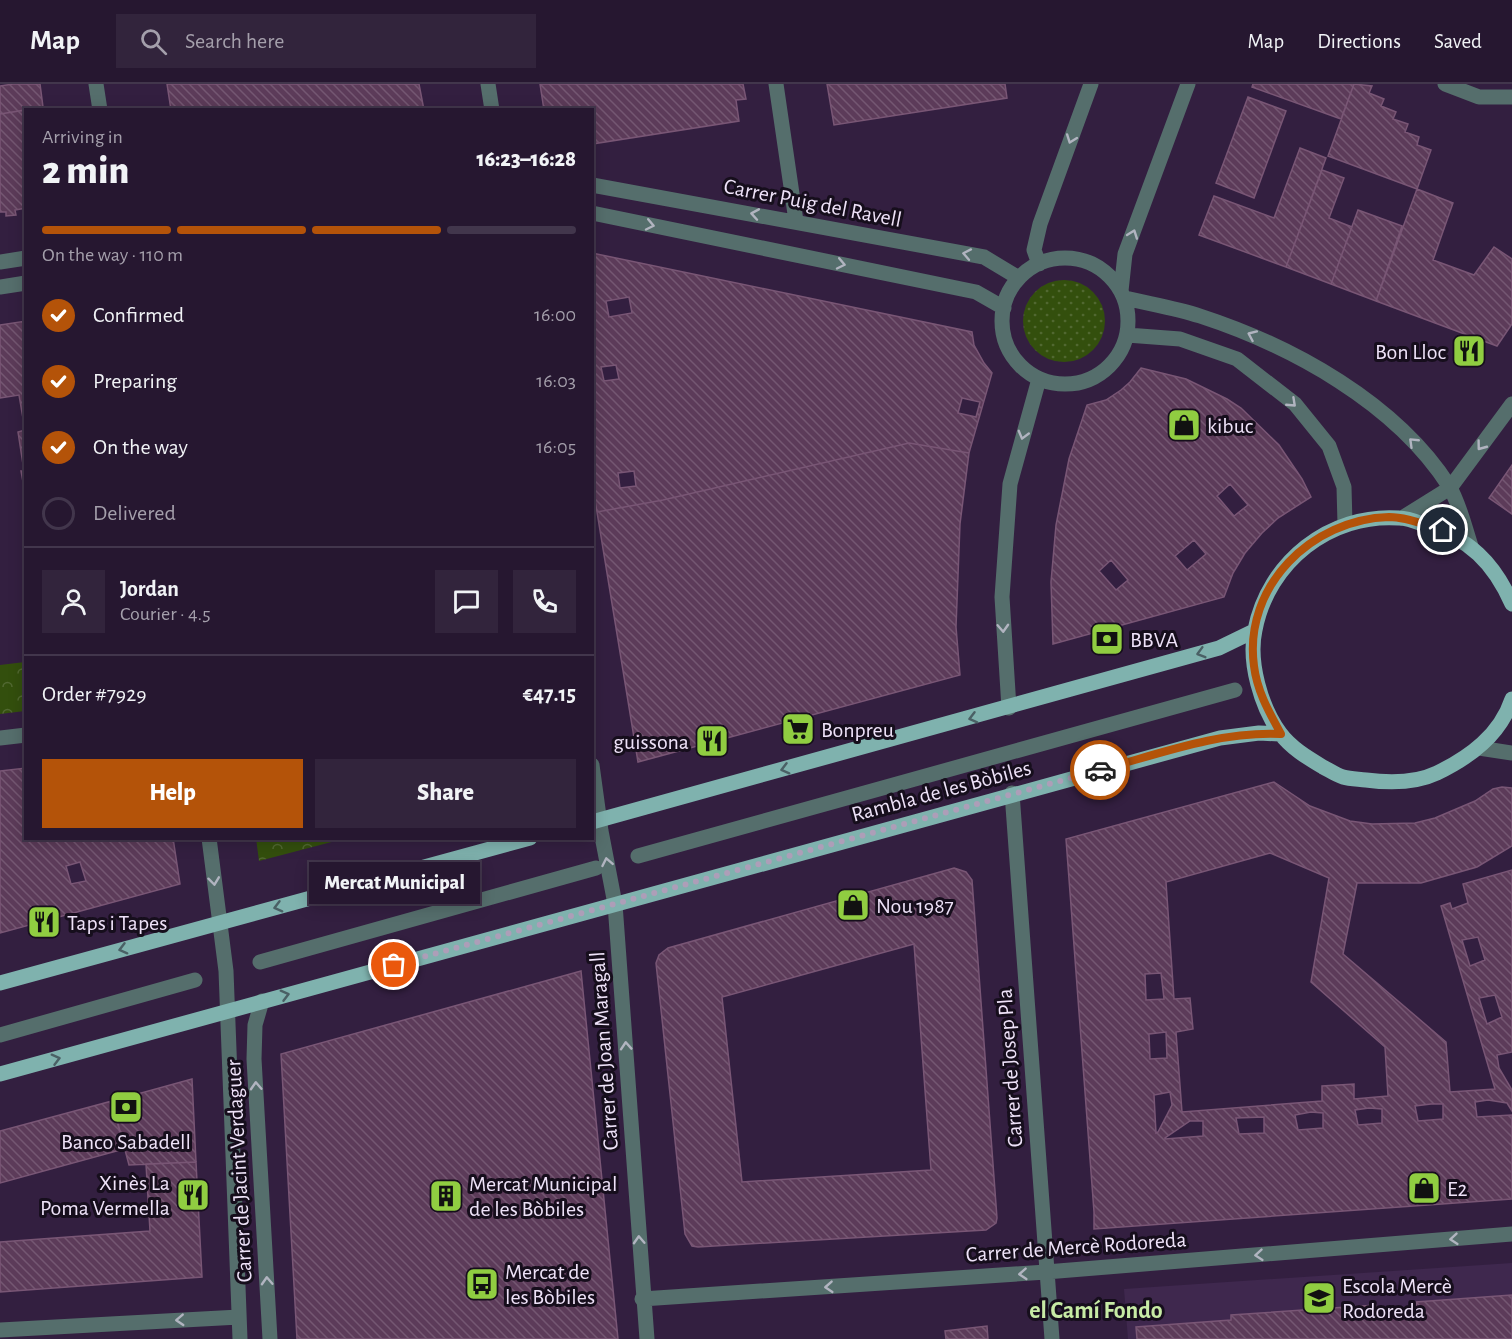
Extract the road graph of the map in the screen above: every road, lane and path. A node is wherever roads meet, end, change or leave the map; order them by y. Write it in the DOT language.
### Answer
graph roads {
  1 [pos="96,84"];
  2 [pos="488,84"];
  3 [pos="776,84"];
  4 [pos="1091,84"];
  5 [pos="1188,84"];
  6 [pos="1445,84"];
  7 [pos="1510,97"];
  8 [pos="100,108"];
  9 [pos="492,108"];
  10 [pos="594,185"];
  11 [pos="594,213"];
  12 [pos="796,221"];
  13 [pos="24,258"];
  14 [pos="0,262"];
  15 [pos="1039,264"];
  16 [pos="1019,278"];
  17 [pos="24,283"];
  18 [pos="0,287"];
  19 [pos="1123,295"];
  20 [pos="1004,308"];
  21 [pos="1127,335"];
  22 [pos="1039,379"];
  23 [pos="1510,410"];
  24 [pos="1450,488"];
  25 [pos="1402,518"];
  26 [pos="1345,524"];
  27 [pos="1471,546"];
  28 [pos="1512,604"];
  29 [pos="1254,631"];
  30 [pos="1235,690"];
  31 [pos="1512,699"];
  32 [pos="1009,708"];
  33 [pos="1512,726"];
  34 [pos="1495,731"];
  35 [pos="1281,734"];
  36 [pos="24,735"];
  37 [pos="0,738"];
  38 [pos="1479,748"];
  39 [pos="1512,753"];
  40 [pos="594,793"];
  41 [pos="1012,794"];
  42 [pos="596,821"];
  43 [pos="208,840"];
  44 [pos="523,840"];
  45 [pos="638,856"];
  46 [pos="596,868"];
  47 [pos="615,904"];
  48 [pos="220,923"];
  49 [pos="260,962"];
  50 [pos="195,980"];
  51 [pos="0,983"];
  52 [pos="262,1001"];
  53 [pos="226,1012"];
  54 [pos="0,1035"];
  55 [pos="0,1074"];
  56 [pos="1512,1234"];
  57 [pos="1046,1272"];
  58 [pos="642,1299"];
  59 [pos="239,1317"];
  60 [pos="0,1330"];
  61 [pos="240,1339"];
  62 [pos="270,1339"];
  63 [pos="647,1339"];
  64 [pos="1052,1339"];
  1 -- 8 [label="street"];
  2 -- 9 [label="street"];
  3 -- 12 [label="street"];
  4 -- 15 [label="street, one-way"];
  19 -- 5 [label="street, one-way"];
  6 -- 7 [label="street"];
  12 -- 10 [label="street, Carrer Puig del Ravell, one-way"];
  11 -- 20 [label="street, one-way"];
  16 -- 12 [label="street, Carrer Puig del Ravell, one-way"];
  13 -- 14 [label="street"];
  15 -- 16 [label="street"];
  15 -- 19 [label="street"];
  16 -- 20 [label="street"];
  17 -- 18 [label="street"];
  19 -- 21 [label="street"];
  24 -- 19 [label="street, one-way"];
  20 -- 22 [label="street"];
  21 -- 22 [label="street"];
  21 -- 26 [label="street, one-way"];
  22 -- 32 [label="street, one-way"];
  23 -- 24 [label="street, one-way"];
  24 -- 25 [label="street"];
  24 -- 27 [label="street"];
  25 -- 26 [label="main road"];
  25 -- 27 [label="main road"];
  26 -- 29 [label="main road"];
  27 -- 28 [label="main road"];
  29 -- 32 [label="main road, one-way"];
  29 -- 35 [label="main road"];
  30 -- 45 [label="street, Rambla de les Bòbiles"];
  31 -- 34 [label="main road"];
  32 -- 42 [label="main road, one-way"];
  33 -- 34 [label="main road"];
  34 -- 38 [label="main road"];
  35 -- 38 [label="main road"];
  35 -- 41 [label="main road, Rambla de les Bòbiles"];
  36 -- 37 [label="street"];
  38 -- 39 [label="street"];
  40 -- 42 [label="street"];
  41 -- 47 [label="main road, Rambla de les Bòbiles"];
  41 -- 57 [label="street, Carrer de Josep Pla"];
  47 -- 42 [label="street, one-way"];
  43 -- 48 [label="street, one-way"];
  44 -- 48 [label="main road, one-way"];
  46 -- 49 [label="street"];
  52 -- 47 [label="main road, Rambla de les Bòbiles, one-way"];
  58 -- 47 [label="street, Carrer de Joan Maragall, one-way"];
  48 -- 51 [label="main road, one-way"];
  48 -- 53 [label="street"];
  50 -- 54 [label="street"];
  52 -- 53 [label="main road, Rambla de les Bòbiles"];
  62 -- 52 [label="street, Carrer de Jacint Verdaguer, one-way"];
  55 -- 53 [label="main road, Rambla de les Bòbiles, one-way"];
  53 -- 59 [label="street, Carrer de Jacint Verdaguer"];
  56 -- 57 [label="street, Carrer de Mercè Rodoreda, one-way"];
  57 -- 58 [label="street, Carrer de Mercè Rodoreda, one-way"];
  57 -- 64 [label="street, Carrer de Josep Pla"];
  58 -- 63 [label="street, Carrer de Joan Maragall"];
  59 -- 60 [label="street, one-way"];
  59 -- 61 [label="street, Carrer de Jacint Verdaguer"];
}
